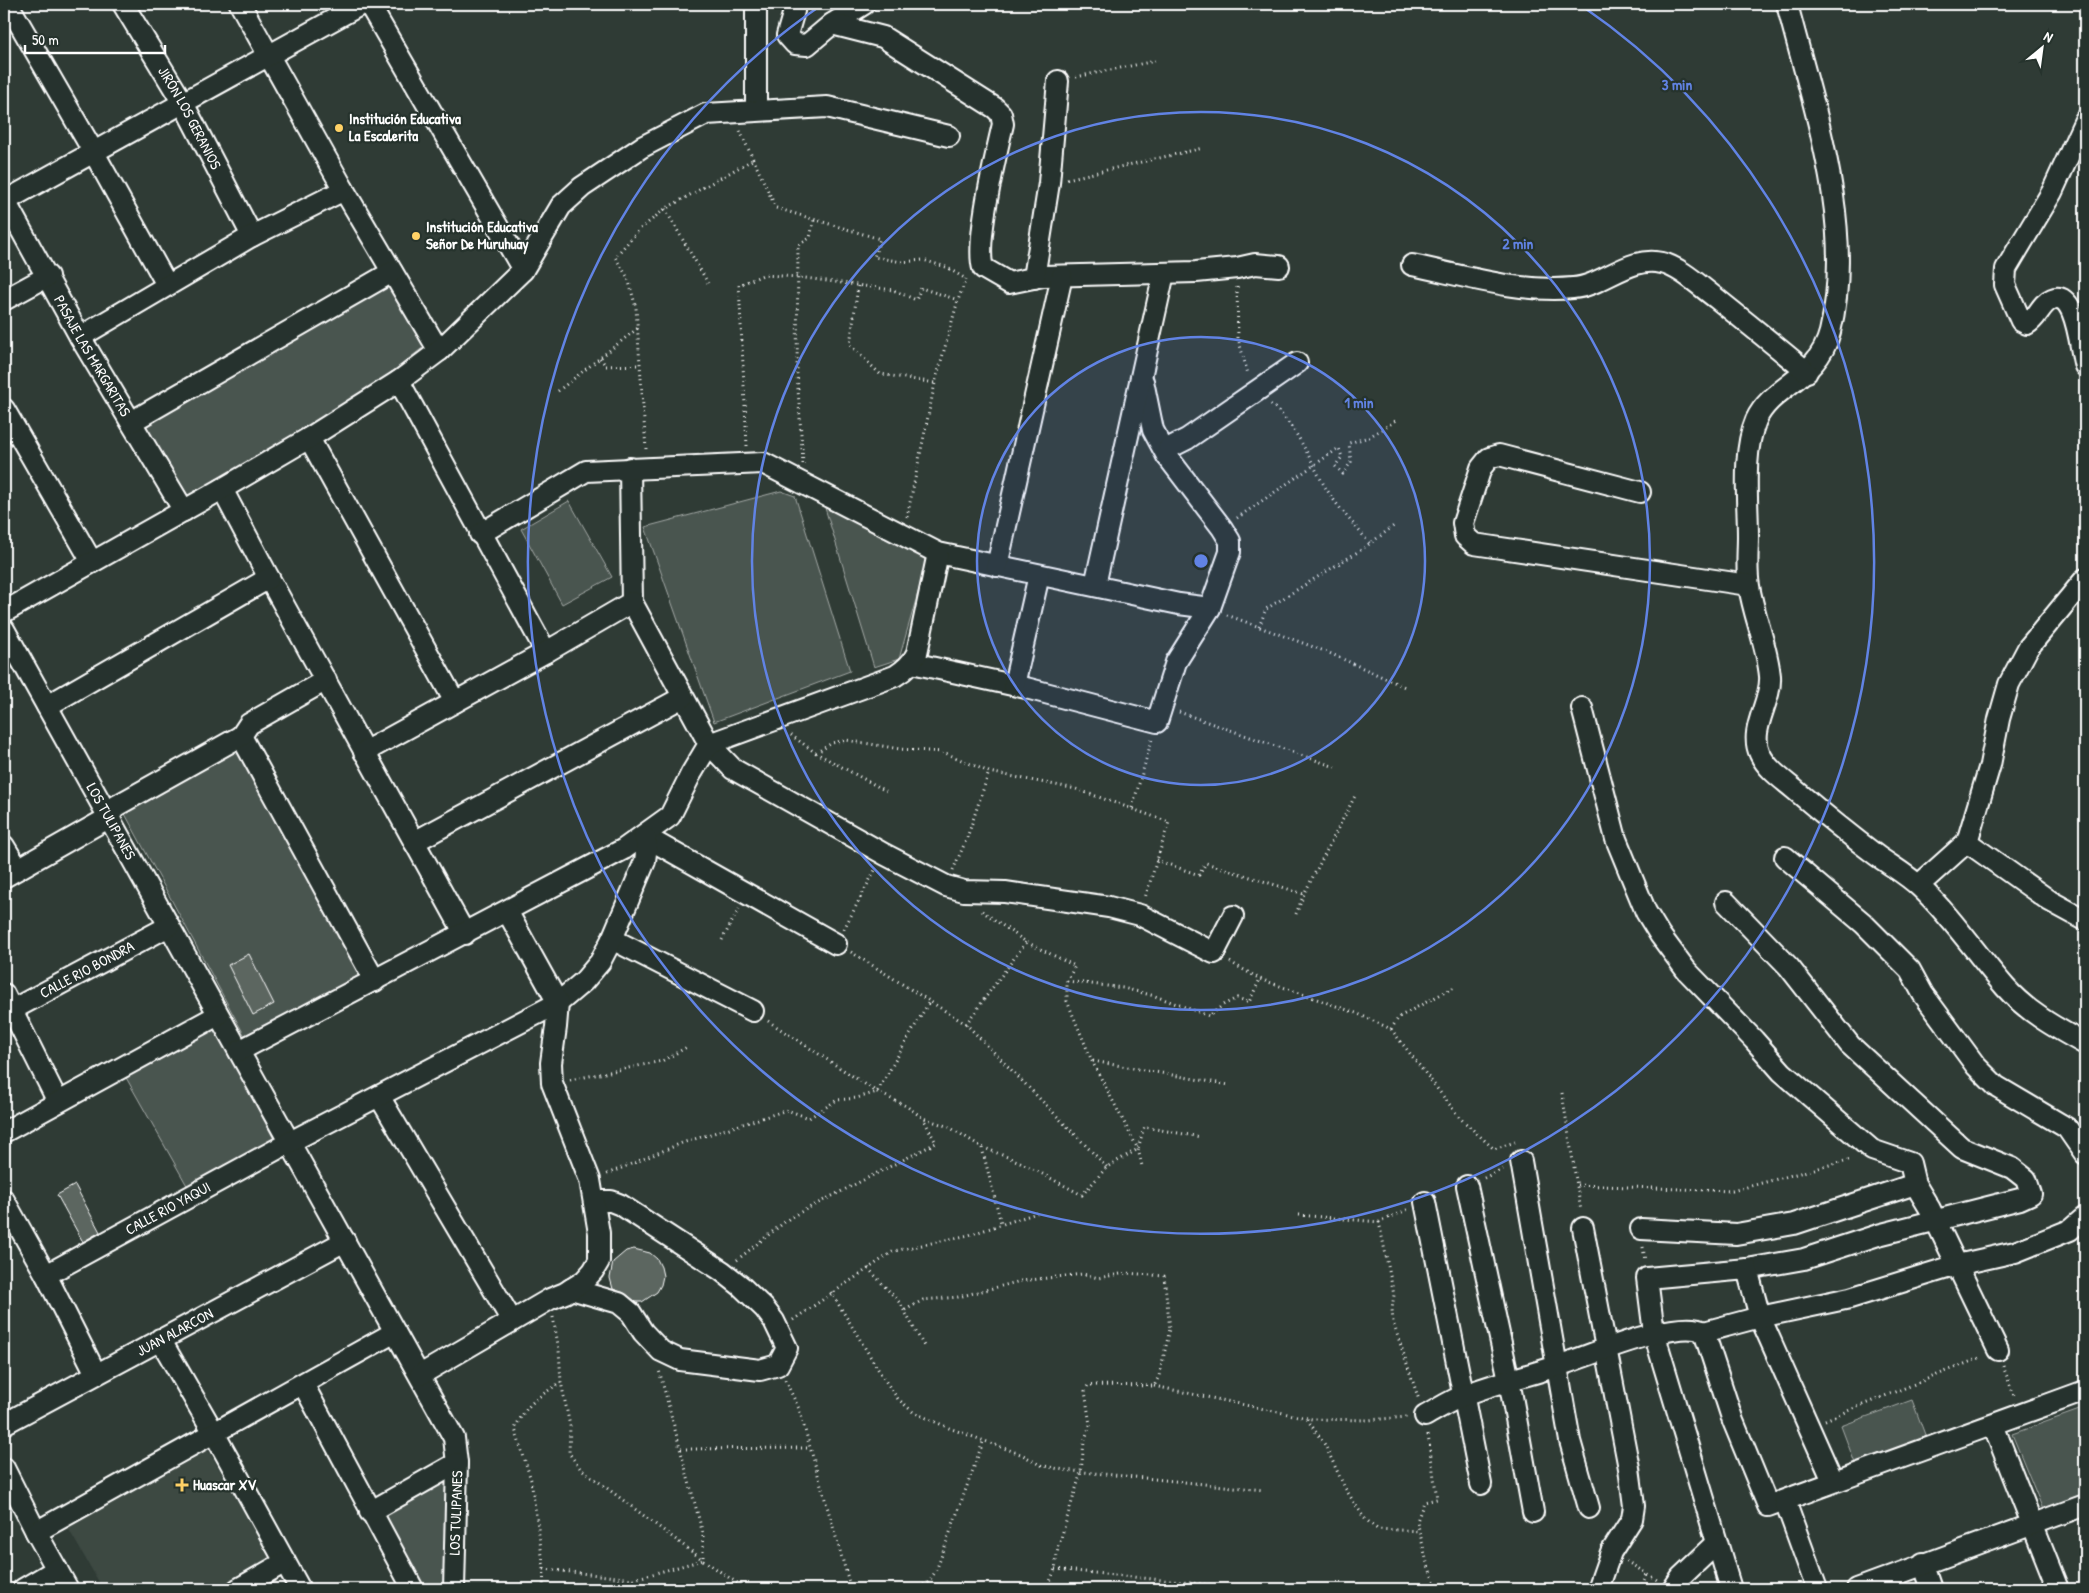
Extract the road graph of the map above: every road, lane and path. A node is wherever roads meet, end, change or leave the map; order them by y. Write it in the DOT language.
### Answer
graph roads {
  1 [pos="8,4"];
  2 [pos="123,4"];
  3 [pos="240,4"];
  4 [pos="362,4"];
  5 [pos="369,4"];
  6 [pos="756,4"];
  7 [pos="791,4"];
  8 [pos="864,4"];
  9 [pos="1787,4"];
  10 [pos="832,24"];
  11 [pos="270,55"];
  12 [pos="1155,61"];
  13 [pos="1058,81"];
  14 [pos="183,103"];
  15 [pos="756,110"];
  16 [pos="732,112"];
  17 [pos="2085,120"];
  18 [pos="949,136"];
  19 [pos="1203,148"];
  20 [pos="94,151"];
  21 [pos="754,159"];
  22 [pos="1050,183"];
  23 [pos="344,190"];
  24 [pos="4,200"];
  25 [pos="665,209"];
  26 [pos="814,219"];
  27 [pos="252,236"];
  28 [pos="1412,264"];
  29 [pos="1279,266"];
  30 [pos="1237,268"];
  31 [pos="523,270"];
  32 [pos="392,272"];
  33 [pos="1164,273"];
  34 [pos="48,276"];
  35 [pos="1062,276"];
  36 [pos="798,277"];
  37 [pos="1034,278"];
  38 [pos="966,279"];
  39 [pos="708,283"];
  40 [pos="167,285"];
  41 [pos="858,286"];
  42 [pos="4,300"];
  43 [pos="638,328"];
  44 [pos="80,337"];
  45 [pos="439,351"];
  46 [pos="600,358"];
  47 [pos="1297,364"];
  48 [pos="640,365"];
  49 [pos="2085,366"];
  50 [pos="1807,372"];
  51 [pos="1142,374"];
  52 [pos="399,381"];
  53 [pos="935,383"];
  54 [pos="558,391"];
  55 [pos="1255,391"];
  56 [pos="4,409"];
  57 [pos="1397,420"];
  58 [pos="131,422"];
  59 [pos="309,438"];
  60 [pos="1167,456"];
  61 [pos="748,464"];
  62 [pos="1315,465"];
  63 [pos="638,468"];
  64 [pos="805,484"];
  65 [pos="222,489"];
  66 [pos="1640,492"];
  67 [pos="184,511"];
  68 [pos="1395,525"];
  69 [pos="1222,528"];
  70 [pos="480,534"];
  71 [pos="903,535"];
  72 [pos="1370,544"];
  73 [pos="938,553"];
  74 [pos="92,562"];
  75 [pos="997,566"];
  76 [pos="1039,575"];
  77 [pos="269,578"];
  78 [pos="2085,579"];
  79 [pos="1095,585"];
  80 [pos="1748,585"];
  81 [pos="632,602"];
  82 [pos="1210,608"];
  83 [pos="4,612"];
  84 [pos="1259,627"];
  85 [pos="4,629"];
  86 [pos="546,652"];
  87 [pos="912,663"];
  88 [pos="326,680"];
  89 [pos="1014,685"];
  90 [pos="1405,687"];
  91 [pos="682,697"];
  92 [pos="455,702"];
  93 [pos="47,706"];
  94 [pos="1582,708"];
  95 [pos="1160,714"];
  96 [pos="772,721"];
  97 [pos="241,736"];
  98 [pos="710,744"];
  99 [pos="364,752"];
  100 [pos="816,753"];
  101 [pos="1335,767"];
  102 [pos="989,772"];
  103 [pos="886,791"];
  104 [pos="1356,794"];
  105 [pos="1132,808"];
  106 [pos="108,818"];
  107 [pos="644,836"];
  108 [pos="414,842"];
  109 [pos="1967,842"];
  110 [pos="4,846"];
  111 [pos="884,854"];
  112 [pos="1785,857"];
  113 [pos="1156,860"];
  114 [pos="11,873"];
  115 [pos="1919,885"];
  116 [pos="946,886"];
  117 [pos="747,894"];
  118 [pos="1304,894"];
  119 [pos="1726,902"];
  120 [pos="978,908"];
  121 [pos="507,911"];
  122 [pos="1296,914"];
  123 [pos="1140,915"];
  124 [pos="1232,916"];
  125 [pos="2085,920"];
  126 [pos="169,926"];
  127 [pos="465,934"];
  128 [pos="612,939"];
  129 [pos="722,940"];
  130 [pos="1026,942"];
  131 [pos="836,944"];
  132 [pos="1214,953"];
  133 [pos="1260,980"];
  134 [pos="375,981"];
  135 [pos="1067,982"];
  136 [pos="1456,986"];
  137 [pos="929,1002"];
  138 [pos="558,1003"];
  139 [pos="6,1006"];
  140 [pos="753,1011"];
  141 [pos="218,1015"];
  142 [pos="966,1024"];
  143 [pos="1391,1029"];
  144 [pos="2085,1044"];
  145 [pos="687,1047"];
  146 [pos="239,1051"];
  147 [pos="1092,1061"];
  148 [pos="552,1083"];
  149 [pos="1228,1085"];
  150 [pos="877,1092"];
  151 [pos="1562,1093"];
  152 [pos="380,1096"];
  153 [pos="58,1102"];
  154 [pos="923,1118"];
  155 [pos="4,1132"];
  156 [pos="1200,1136"];
  157 [pos="290,1142"];
  158 [pos="982,1147"];
  159 [pos="1138,1149"];
  160 [pos="1872,1150"];
  161 [pos="2085,1154"];
  162 [pos="1521,1161"];
  163 [pos="1142,1166"];
  164 [pos="1107,1167"];
  165 [pos="590,1180"];
  166 [pos="1915,1184"];
  167 [pos="1577,1185"];
  168 [pos="1467,1186"];
  169 [pos="4,1200"];
  170 [pos="595,1201"];
  171 [pos="1425,1202"];
  172 [pos="1037,1212"];
  173 [pos="2085,1217"];
  174 [pos="1934,1220"];
  175 [pos="1379,1222"];
  176 [pos="1001,1223"];
  177 [pos="1583,1228"];
  178 [pos="1641,1229"];
  179 [pos="345,1241"];
  180 [pos="1957,1265"];
  181 [pos="868,1268"];
  182 [pos="1747,1269"];
  183 [pos="722,1271"];
  184 [pos="46,1275"];
  185 [pos="1647,1278"];
  186 [pos="571,1289"];
  187 [pos="831,1292"];
  188 [pos="550,1299"];
  189 [pos="905,1310"];
  190 [pos="1760,1317"];
  191 [pos="512,1321"];
  192 [pos="778,1330"];
  193 [pos="395,1332"];
  194 [pos="1704,1332"];
  195 [pos="1654,1334"];
  196 [pos="160,1339"];
  197 [pos="925,1348"];
  198 [pos="1606,1348"];
  199 [pos="1998,1350"];
  200 [pos="657,1365"];
  201 [pos="778,1365"];
  202 [pos="1558,1366"];
  203 [pos="96,1374"];
  204 [pos="420,1375"];
  205 [pos="1509,1380"];
  206 [pos="561,1382"];
  207 [pos="303,1384"];
  208 [pos="1154,1386"];
  209 [pos="2085,1391"];
  210 [pos="1464,1395"];
  211 [pos="2021,1415"];
  212 [pos="1424,1416"];
  213 [pos="1307,1418"];
  214 [pos="4,1424"];
  215 [pos="1993,1425"];
  216 [pos="1809,1426"];
  217 [pos="214,1433"];
  218 [pos="983,1442"];
  219 [pos="810,1448"];
  220 [pos="681,1449"];
  221 [pos="457,1464"];
  222 [pos="4,1468"];
  223 [pos="1081,1472"];
  224 [pos="1833,1481"];
  225 [pos="1481,1484"];
  226 [pos="1264,1490"];
  227 [pos="1785,1501"];
  228 [pos="2085,1504"];
  229 [pos="1589,1508"];
  230 [pos="370,1512"];
  231 [pos="1533,1512"];
  232 [pos="2032,1524"];
  233 [pos="1420,1531"];
  234 [pos="36,1532"];
  235 [pos="1717,1543"];
  236 [pos="1611,1552"];
  237 [pos="703,1560"];
  238 [pos="285,1562"];
  239 [pos="1923,1563"];
  240 [pos="57,1569"];
  241 [pos="1055,1569"];
  242 [pos="544,1570"];
  243 [pos="1647,1574"];
  244 [pos="23,1589"];
  245 [pos="68,1589"];
  246 [pos="238,1589"];
  247 [pos="300,1589"];
  248 [pos="413,1589"];
  249 [pos="454,1589"];
  250 [pos="542,1589"];
  251 [pos="746,1589"];
  252 [pos="851,1589"];
  253 [pos="909,1589"];
  254 [pos="1047,1589"];
  255 [pos="1250,1589"];
  256 [pos="1436,1589"];
  257 [pos="1598,1589"];
  258 [pos="1640,1589"];
  259 [pos="1673,1589"];
  260 [pos="1731,1589"];
  261 [pos="1817,1589"];
  262 [pos="1858,1589"];
  263 [pos="1932,1589"];
  264 [pos="2058,1589"];
  1 -- 20 [label="street"];
  2 -- 14 [label="street, JIRÓN LOS GERANIOS"];
  3 -- 11 [label="street"];
  4 -- 11 [label="street"];
  5 -- 31 [label="street"];
  6 -- 15 [label="street"];
  7 -- 10 [label="street"];
  8 -- 10 [label="street"];
  9 -- 50 [label="street"];
  10 -- 37 [label="street"];
  11 -- 14 [label="street"];
  11 -- 23 [label="street"];
  12 -- 13 [label="path"];
  13 -- 22 [label="street"];
  14 -- 20 [label="street"];
  14 -- 27 [label="street, JIRÓN LOS GERANIOS"];
  15 -- 16 [label="street"];
  15 -- 18 [label="street"];
  16 -- 21 [label="path"];
  16 -- 31 [label="street"];
  17 -- 49 [label="street"];
  19 -- 22 [label="path"];
  20 -- 24 [label="street"];
  20 -- 40 [label="street"];
  21 -- 25 [label="path"];
  21 -- 26 [label="path"];
  22 -- 37 [label="street"];
  23 -- 27 [label="street"];
  23 -- 32 [label="street"];
  24 -- 34 [label="street, PASAJE LAS MARGARITAS"];
  25 -- 39 [label="path"];
  25 -- 43 [label="path"];
  26 -- 36 [label="path"];
  26 -- 38 [label="path"];
  27 -- 40 [label="street"];
  28 -- 50 [label="street"];
  29 -- 30 [label="street"];
  30 -- 33 [label="street"];
  30 -- 55 [label="path"];
  31 -- 45 [label="street"];
  32 -- 45 [label="street"];
  32 -- 58 [label="street"];
  33 -- 35 [label="street"];
  33 -- 51 [label="street"];
  34 -- 42 [label="street"];
  34 -- 44 [label="street, PASAJE LAS MARGARITAS"];
  35 -- 37 [label="street"];
  35 -- 75 [label="street"];
  36 -- 41 [label="path"];
  36 -- 61 [label="path"];
  36 -- 64 [label="path"];
  40 -- 44 [label="street"];
  41 -- 53 [label="path"];
  41 -- 53 [label="path"];
  43 -- 46 [label="path"];
  43 -- 48 [label="path"];
  44 -- 58 [label="street, PASAJE LAS MARGARITAS"];
  45 -- 52 [label="street"];
  46 -- 48 [label="path"];
  46 -- 54 [label="path"];
  47 -- 55 [label="street"];
  48 -- 63 [label="path"];
  50 -- 80 [label="street"];
  51 -- 60 [label="street"];
  51 -- 79 [label="street"];
  52 -- 59 [label="street"];
  52 -- 70 [label="street"];
  53 -- 71 [label="path"];
  55 -- 60 [label="street"];
  55 -- 62 [label="path"];
  56 -- 74 [label="street"];
  57 -- 62 [label="path"];
  58 -- 67 [label="street, PASAJE LAS MARGARITAS"];
  59 -- 65 [label="street"];
  59 -- 92 [label="street"];
  60 -- 69 [label="street"];
  61 -- 63 [label="street"];
  61 -- 64 [label="street"];
  62 -- 69 [label="path"];
  62 -- 72 [label="path"];
  63 -- 70 [label="street"];
  63 -- 81 [label="street"];
  64 -- 71 [label="street"];
  65 -- 67 [label="street"];
  65 -- 77 [label="street"];
  66 -- 80 [label="street"];
  67 -- 74 [label="street"];
  68 -- 72 [label="path"];
  69 -- 82 [label="street"];
  70 -- 86 [label="street"];
  71 -- 73 [label="street"];
  72 -- 84 [label="path"];
  73 -- 75 [label="street"];
  73 -- 87 [label="street"];
  74 -- 83 [label="street"];
  75 -- 76 [label="street"];
  76 -- 79 [label="street"];
  76 -- 89 [label="street"];
  77 -- 88 [label="street"];
  77 -- 93 [label="street"];
  78 -- 109 [label="street"];
  79 -- 82 [label="street"];
  80 -- 115 [label="street"];
  81 -- 86 [label="street"];
  81 -- 91 [label="street"];
  82 -- 84 [label="path"];
  82 -- 95 [label="street"];
  84 -- 90 [label="path"];
  85 -- 93 [label="street, LOS TULIPANES"];
  86 -- 92 [label="street"];
  87 -- 89 [label="street"];
  87 -- 96 [label="street"];
  88 -- 97 [label="street"];
  88 -- 99 [label="street"];
  89 -- 95 [label="street"];
  91 -- 98 [label="street"];
  91 -- 108 [label="street"];
  92 -- 99 [label="street"];
  93 -- 106 [label="street, LOS TULIPANES"];
  94 -- 160 [label="street"];
  95 -- 101 [label="path"];
  95 -- 105 [label="path"];
  96 -- 98 [label="street"];
  96 -- 100 [label="path"];
  97 -- 106 [label="street"];
  97 -- 134 [label="street"];
  98 -- 107 [label="street"];
  98 -- 111 [label="street"];
  99 -- 108 [label="street"];
  100 -- 102 [label="path"];
  100 -- 103 [label="path"];
  102 -- 105 [label="path"];
  102 -- 116 [label="path"];
  104 -- 118 [label="path"];
  105 -- 113 [label="path"];
  106 -- 114 [label="street"];
  106 -- 126 [label="street, LOS TULIPANES"];
  107 -- 117 [label="street"];
  107 -- 121 [label="street"];
  107 -- 128 [label="street, CALLE RIO YAQUI"];
  108 -- 127 [label="street"];
  109 -- 115 [label="street"];
  109 -- 125 [label="street"];
  110 -- 114 [label="street"];
  111 -- 116 [label="street"];
  111 -- 131 [label="path"];
  112 -- 161 [label="street"];
  113 -- 118 [label="path"];
  113 -- 123 [label="path"];
  115 -- 144 [label="street"];
  116 -- 123 [label="street"];
  117 -- 129 [label="path"];
  117 -- 131 [label="street"];
  118 -- 122 [label="path"];
  119 -- 174 [label="street"];
  120 -- 130 [label="path"];
  121 -- 127 [label="street"];
  121 -- 138 [label="street"];
  123 -- 132 [label="street"];
  124 -- 132 [label="street"];
  126 -- 139 [label="street, CALLE RIO BONDRA"];
  126 -- 141 [label="street, LOS TULIPANES"];
  127 -- 134 [label="street"];
  128 -- 138 [label="street, CALLE RIO YAQUI"];
  128 -- 140 [label="street"];
  130 -- 135 [label="path"];
  130 -- 142 [label="path"];
  131 -- 137 [label="path"];
  132 -- 133 [label="path"];
  133 -- 135 [label="path"];
  133 -- 143 [label="path"];
  134 -- 146 [label="street"];
  135 -- 147 [label="path"];
  136 -- 143 [label="path"];
  137 -- 142 [label="path"];
  137 -- 150 [label="path"];
  138 -- 148 [label="street"];
  138 -- 152 [label="street, CALLE RIO YAQUI"];
  139 -- 153 [label="street"];
  140 -- 150 [label="path"];
  141 -- 146 [label="street, LOS TULIPANES"];
  141 -- 153 [label="street"];
  142 -- 164 [label="path"];
  143 -- 162 [label="path"];
  145 -- 148 [label="path"];
  146 -- 157 [label="street, LOS TULIPANES"];
  147 -- 149 [label="path"];
  147 -- 159 [label="path"];
  148 -- 165 [label="street"];
  150 -- 154 [label="path"];
  150 -- 165 [label="path"];
  151 -- 167 [label="path"];
  152 -- 157 [label="street, CALLE RIO YAQUI"];
  152 -- 191 [label="street"];
  153 -- 155 [label="street"];
  154 -- 158 [label="path"];
  154 -- 183 [label="path"];
  156 -- 159 [label="path"];
  157 -- 179 [label="street, LOS TULIPANES"];
  157 -- 184 [label="street, CALLE RIO YAQUI"];
  158 -- 164 [label="path"];
  158 -- 176 [label="path"];
  159 -- 163 [label="path"];
  159 -- 164 [label="path"];
  160 -- 166 [label="street"];
  160 -- 167 [label="path"];
  162 -- 202 [label="street"];
  165 -- 170 [label="street"];
  166 -- 174 [label="street"];
  166 -- 178 [label="street"];
  167 -- 177 [label="path"];
  168 -- 205 [label="street"];
  169 -- 184 [label="street"];
  170 -- 183 [label="street"];
  170 -- 186 [label="street"];
  171 -- 210 [label="street"];
  172 -- 176 [label="path"];
  173 -- 180 [label="street"];
  174 -- 180 [label="street"];
  174 -- 182 [label="street"];
  175 -- 212 [label="path"];
  176 -- 181 [label="path"];
  177 -- 198 [label="street"];
  178 -- 185 [label="path"];
  179 -- 193 [label="street, LOS TULIPANES"];
  179 -- 196 [label="street, JUAN ALARCON"];
  180 -- 190 [label="street"];
  180 -- 199 [label="street"];
  181 -- 187 [label="path"];
  181 -- 189 [label="path"];
  182 -- 185 [label="street"];
  182 -- 190 [label="street"];
  183 -- 192 [label="street"];
  184 -- 203 [label="street"];
  185 -- 195 [label="street"];
  186 -- 188 [label="street"];
  186 -- 201 [label="street"];
  187 -- 192 [label="path"];
  187 -- 218 [label="path"];
  188 -- 191 [label="street"];
  188 -- 206 [label="path"];
  189 -- 197 [label="path"];
  189 -- 208 [label="path"];
  190 -- 194 [label="street"];
  190 -- 216 [label="street"];
  191 -- 204 [label="street"];
  192 -- 201 [label="street"];
  193 -- 204 [label="street, LOS TULIPANES"];
  193 -- 207 [label="street"];
  194 -- 195 [label="street"];
  194 -- 227 [label="street"];
  195 -- 198 [label="street"];
  195 -- 235 [label="street"];
  196 -- 203 [label="street, JUAN ALARCON"];
  196 -- 217 [label="street"];
  198 -- 202 [label="street"];
  198 -- 236 [label="street"];
  199 -- 211 [label="path"];
  199 -- 216 [label="path"];
  200 -- 220 [label="path"];
  201 -- 219 [label="path"];
  202 -- 205 [label="street"];
  202 -- 229 [label="street"];
  203 -- 214 [label="street, JUAN ALARCON"];
  204 -- 221 [label="street, LOS TULIPANES"];
  205 -- 210 [label="street"];
  205 -- 231 [label="street"];
  206 -- 237 [label="path"];
  206 -- 242 [label="path"];
  207 -- 217 [label="street"];
  207 -- 230 [label="street"];
  208 -- 213 [label="path"];
  208 -- 223 [label="path"];
  209 -- 211 [label="street"];
  210 -- 212 [label="street"];
  210 -- 225 [label="street"];
  211 -- 215 [label="street"];
  212 -- 213 [label="path"];
  212 -- 233 [label="path"];
  213 -- 233 [label="path"];
  215 -- 224 [label="street"];
  215 -- 232 [label="street"];
  216 -- 224 [label="street"];
  217 -- 234 [label="street"];
  217 -- 238 [label="street"];
  218 -- 223 [label="path"];
  218 -- 253 [label="path"];
  219 -- 220 [label="path"];
  219 -- 252 [label="path"];
  220 -- 237 [label="path"];
  221 -- 230 [label="street"];
  221 -- 249 [label="street, LOS TULIPANES"];
  222 -- 234 [label="street"];
  223 -- 226 [label="path"];
  223 -- 241 [label="path"];
  224 -- 227 [label="street"];
  227 -- 261 [label="street"];
  228 -- 232 [label="street"];
  230 -- 248 [label="street"];
  232 -- 239 [label="street"];
  232 -- 264 [label="street"];
  233 -- 256 [label="path"];
  234 -- 240 [label="street"];
  235 -- 259 [label="street"];
  235 -- 260 [label="street"];
  236 -- 243 [label="path"];
  236 -- 257 [label="street"];
  237 -- 242 [label="path"];
  237 -- 251 [label="path"];
  238 -- 246 [label="street"];
  238 -- 247 [label="street"];
  239 -- 262 [label="street"];
  239 -- 263 [label="street"];
  240 -- 244 [label="street"];
  240 -- 245 [label="street"];
  241 -- 254 [label="path"];
  241 -- 255 [label="path"];
  242 -- 250 [label="path"];
  243 -- 258 [label="path"];
  243 -- 259 [label="path"];
}
